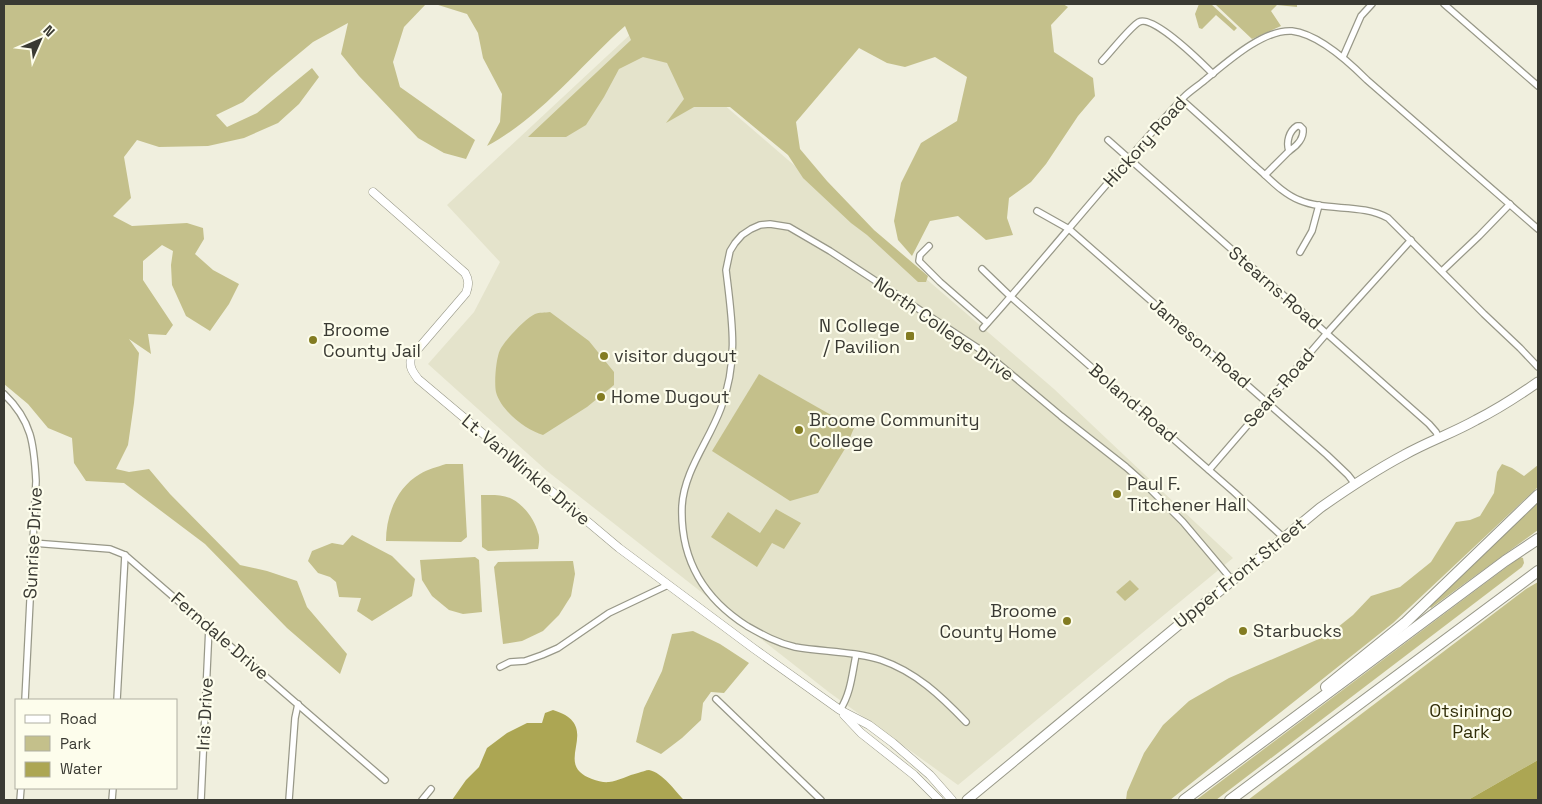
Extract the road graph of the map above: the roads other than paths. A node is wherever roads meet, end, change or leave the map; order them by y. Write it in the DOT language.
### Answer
graph roads {
  1 [pos="1372,4"];
  2 [pos="1444,4"];
  3 [pos="1343,58"];
  4 [pos="1102,61"];
  5 [pos="1213,74"];
  6 [pos="1538,86"];
  7 [pos="1182,100"];
  8 [pos="1108,140"];
  9 [pos="1289,151"];
  10 [pos="1129,160"];
  11 [pos="1265,175"];
  12 [pos="373,192"];
  13 [pos="1510,204"];
  14 [pos="1319,205"];
  15 [pos="1037,212"];
  16 [pos="1538,228"];
  17 [pos="1069,229"];
  18 [pos="1411,240"];
  19 [pos="929,246"];
  20 [pos="1300,252"];
  21 [pos="982,269"];
  22 [pos="1442,271"];
  23 [pos="1010,296"];
  24 [pos="1327,333"];
  25 [pos="1538,367"];
  26 [pos="1538,382"];
  27 [pos="4,394"];
  28 [pos="1267,402"];
  29 [pos="1439,438"];
  30 [pos="1209,470"];
  31 [pos="1355,484"];
  32 [pos="1538,495"];
  33 [pos="1284,538"];
  34 [pos="1538,539"];
  35 [pos="33,543"];
  36 [pos="125,554"];
  37 [pos="1538,571"];
  38 [pos="1232,580"];
  39 [pos="668,585"];
  40 [pos="209,627"];
  41 [pos="856,655"];
  42 [pos="500,667"];
  43 [pos="25,699"];
  44 [pos="117,699"];
  45 [pos="716,699"];
  46 [pos="298,704"];
  47 [pos="840,710"];
  48 [pos="966,722"];
  49 [pos="1241,757"];
  50 [pos="385,780"];
  51 [pos="431,789"];
  52 [pos="200,800"];
  53 [pos="289,800"];
  54 [pos="422,800"];
  55 [pos="821,800"];
  56 [pos="938,800"];
  57 [pos="952,800"];
  58 [pos="967,800"];
  59 [pos="1184,800"];
  60 [pos="1230,800"];
  1 -- 3 [label="street"];
  2 -- 6 [label="street"];
  3 -- 5 [label="street, Hickory Road"];
  3 -- 13 [label="street, Hickory Road"];
  4 -- 5 [label="street"];
  5 -- 7 [label="street, Hickory Road"];
  7 -- 10 [label="street, Hickory Road"];
  7 -- 11 [label="street"];
  8 -- 10 [label="street, Stearns Road"];
  9 -- 11 [label="street"];
  10 -- 17 [label="street, Hickory Road"];
  10 -- 24 [label="street, Stearns Road"];
  11 -- 14 [label="street"];
  12 -- 39 [label="street, Lt. VanWinkle Drive"];
  13 -- 16 [label="street, Hickory Road"];
  13 -- 22 [label="street"];
  14 -- 18 [label="street"];
  14 -- 20 [label="street"];
  15 -- 17 [label="street, Jameson Road"];
  17 -- 23 [label="street, Hickory Road"];
  17 -- 28 [label="street, Jameson Road"];
  18 -- 22 [label="street"];
  18 -- 24 [label="street, Sears Road"];
  19 -- 23 [label="street, Hickory Road"];
  21 -- 23 [label="street, Boland Road"];
  22 -- 25 [label="street"];
  23 -- 30 [label="street, Boland Road"];
  24 -- 28 [label="street, Sears Road"];
  24 -- 29 [label="street, Stearns Road"];
  26 -- 29 [label="main road, Upper Front Street"];
  27 -- 35 [label="street, Sunrise Drive"];
  28 -- 30 [label="street, Sears Road"];
  28 -- 31 [label="street, Jameson Road"];
  29 -- 31 [label="main road, Upper Front Street"];
  30 -- 33 [label="street, Boland Road"];
  31 -- 33 [label="main road, Upper Front Street"];
  32 -- 49 [label="highway"];
  33 -- 38 [label="main road, Upper Front Street"];
  34 -- 49 [label="highway"];
  35 -- 36 [label="street, Ferndale Drive"];
  35 -- 43 [label="street, Sunrise Drive"];
  36 -- 40 [label="street, Ferndale Drive"];
  36 -- 44 [label="street"];
  37 -- 60 [label="highway"];
  38 -- 41 [label="street, North College Drive"];
  38 -- 58 [label="main road, Upper Front Street"];
  39 -- 42 [label="street"];
  39 -- 47 [label="street, Lt. VanWinkle Drive"];
  40 -- 46 [label="street, Ferndale Drive"];
  40 -- 52 [label="street, Iris Drive"];
  41 -- 47 [label="street"];
  41 -- 48 [label="street, North College Drive"];
  45 -- 55 [label="street"];
  46 -- 50 [label="street, Ferndale Drive"];
  46 -- 53 [label="street"];
  47 -- 56 [label="street, Lt. VanWinkle Drive"];
  47 -- 57 [label="street, Lt. VanWinkle Drive"];
  49 -- 59 [label="highway"];
  51 -- 54 [label="street"];
}
